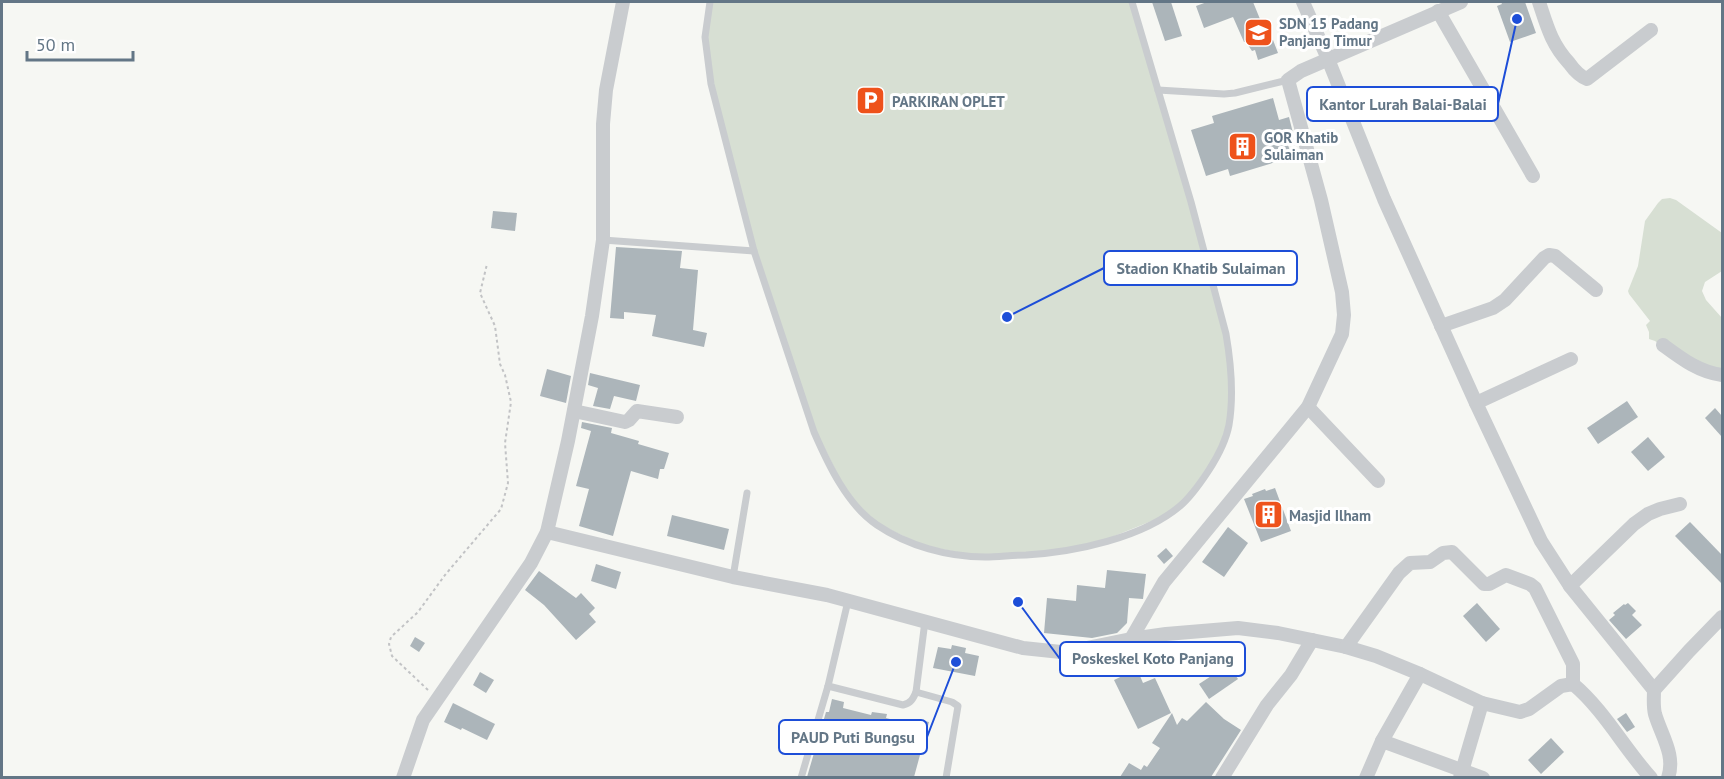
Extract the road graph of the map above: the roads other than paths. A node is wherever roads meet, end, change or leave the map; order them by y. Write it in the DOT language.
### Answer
graph roads {
  1 [pos="623,2"];
  2 [pos="710,2"];
  3 [pos="1132,2"];
  4 [pos="1303,2"];
  5 [pos="1461,2"];
  6 [pos="1539,2"];
  7 [pos="1438,11"];
  8 [pos="1651,30"];
  9 [pos="1328,59"];
  10 [pos="1288,80"];
  11 [pos="1158,90"];
  12 [pos="1533,176"];
  13 [pos="603,240"];
  14 [pos="754,251"];
  15 [pos="1596,290"];
  16 [pos="1441,326"];
  17 [pos="1663,345"];
  18 [pos="1570,359"];
  19 [pos="1722,375"];
  20 [pos="1476,403"];
  21 [pos="1308,407"];
  22 [pos="574,411"];
  23 [pos="676,417"];
  24 [pos="1378,482"];
  25 [pos="747,493"];
  26 [pos="1680,504"];
  27 [pos="547,532"];
  28 [pos="733,577"];
  29 [pos="1570,586"];
  30 [pos="848,601"];
  31 [pos="1722,617"];
  32 [pos="925,621"];
  33 [pos="1131,639"];
  34 [pos="1312,640"];
  35 [pos="1346,647"];
  36 [pos="1420,674"];
  37 [pos="1573,684"];
  38 [pos="828,686"];
  39 [pos="1654,690"];
  40 [pos="916,692"];
  41 [pos="1482,703"];
  42 [pos="1382,741"];
  43 [pos="1461,773"];
  44 [pos="403,777"];
  45 [pos="801,777"];
  46 [pos="946,777"];
  47 [pos="1222,777"];
  48 [pos="1366,777"];
  49 [pos="1483,777"];
  50 [pos="1652,777"];
  51 [pos="1668,777"];
  1 -- 13 [label="street"];
  2 -- 14 [label="lane"];
  3 -- 11 [label="lane"];
  4 -- 9 [label="street"];
  5 -- 7 [label="street"];
  6 -- 8 [label="street"];
  7 -- 9 [label="street"];
  7 -- 12 [label="street"];
  9 -- 10 [label="street"];
  9 -- 16 [label="street"];
  10 -- 11 [label="lane"];
  10 -- 21 [label="street"];
  11 -- 14 [label="lane"];
  13 -- 14 [label="lane"];
  13 -- 22 [label="street"];
  15 -- 16 [label="street"];
  16 -- 20 [label="street"];
  17 -- 19 [label="street"];
  18 -- 20 [label="street"];
  20 -- 29 [label="street"];
  21 -- 24 [label="street"];
  21 -- 33 [label="street"];
  22 -- 23 [label="street"];
  22 -- 27 [label="street"];
  25 -- 28 [label="lane"];
  26 -- 29 [label="street"];
  27 -- 28 [label="street"];
  27 -- 44 [label="street"];
  28 -- 30 [label="street"];
  29 -- 39 [label="street"];
  30 -- 32 [label="street"];
  30 -- 38 [label="lane"];
  31 -- 39 [label="street"];
  32 -- 33 [label="street"];
  32 -- 40 [label="lane"];
  33 -- 34 [label="street"];
  34 -- 35 [label="street"];
  34 -- 47 [label="street"];
  35 -- 36 [label="street"];
  35 -- 37 [label="street"];
  36 -- 41 [label="street"];
  36 -- 42 [label="street"];
  37 -- 41 [label="street"];
  37 -- 50 [label="street"];
  38 -- 40 [label="lane"];
  38 -- 45 [label="lane"];
  39 -- 51 [label="street"];
  40 -- 46 [label="lane"];
  41 -- 43 [label="street"];
  42 -- 43 [label="street"];
  42 -- 48 [label="street"];
  43 -- 49 [label="street"];
}
